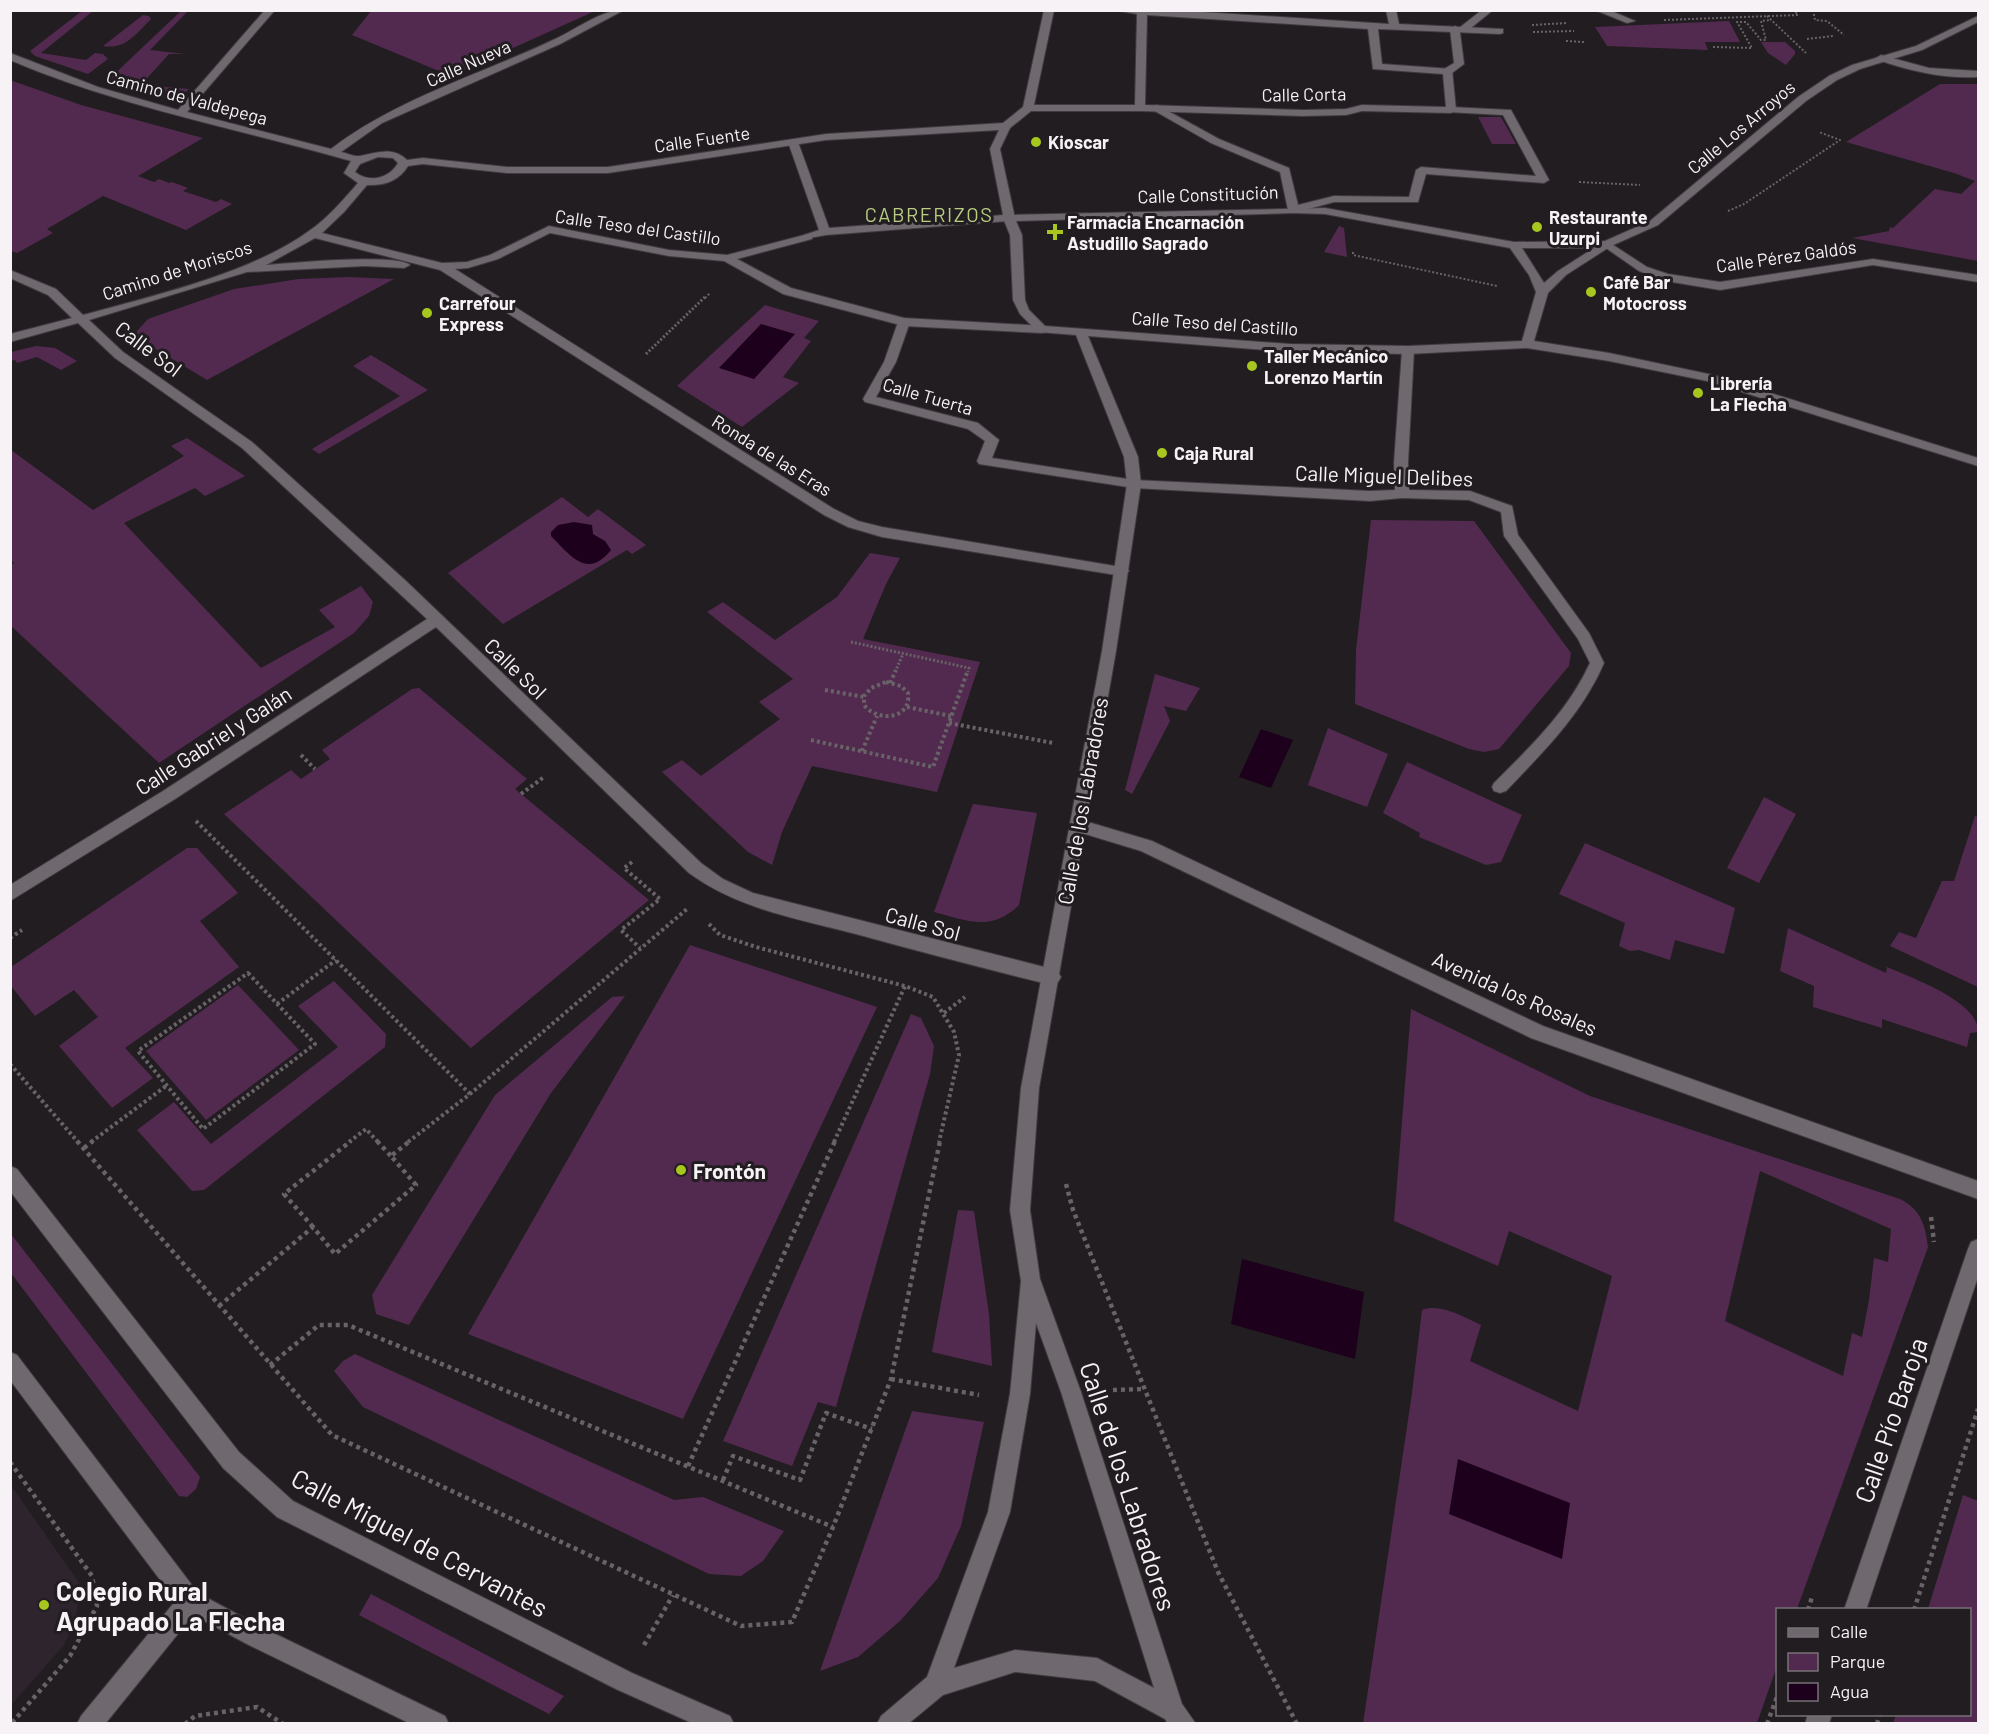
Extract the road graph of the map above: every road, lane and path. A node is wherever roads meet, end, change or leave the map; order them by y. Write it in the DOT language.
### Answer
graph roads {
  1 [pos="271,10"];
  2 [pos="621,10"];
  3 [pos="1050,10"];
  4 [pos="1117,10"];
  5 [pos="1391,10"];
  6 [pos="1489,10"];
  7 [pos="1599,10"];
  8 [pos="1794,10"];
  9 [pos="1814,10"];
  10 [pos="1142,12"];
  11 [pos="1767,16"];
  12 [pos="1978,19"];
  13 [pos="1772,20"];
  14 [pos="1630,21"];
  15 [pos="1556,24"];
  16 [pos="1373,26"];
  17 [pos="1395,27"];
  18 [pos="1459,30"];
  19 [pos="1582,30"];
  20 [pos="1500,31"];
  21 [pos="1807,39"];
  22 [pos="1566,41"];
  23 [pos="1590,43"];
  24 [pos="1713,47"];
  25 [pos="10,56"];
  26 [pos="1809,57"];
  27 [pos="1881,58"];
  28 [pos="1448,71"];
  29 [pos="1978,74"];
  30 [pos="1028,108"];
  31 [pos="1140,108"];
  32 [pos="1157,108"];
  33 [pos="1451,110"];
  34 [pos="180,114"];
  35 [pos="1006,126"];
  36 [pos="1810,129"];
  37 [pos="793,142"];
  38 [pos="334,152"];
  39 [pos="358,160"];
  40 [pos="404,163"];
  41 [pos="1544,180"];
  42 [pos="364,182"];
  43 [pos="1695,189"];
  44 [pos="1294,210"];
  45 [pos="1725,212"];
  46 [pos="1009,218"];
  47 [pos="825,232"];
  48 [pos="313,234"];
  49 [pos="808,237"];
  50 [pos="1607,244"];
  51 [pos="1514,245"];
  52 [pos="1353,246"];
  53 [pos="727,258"];
  54 [pos="323,265"];
  55 [pos="740,265"];
  56 [pos="443,267"];
  57 [pos="248,269"];
  58 [pos="10,273"];
  59 [pos="1978,279"];
  60 [pos="1501,287"];
  61 [pos="1542,292"];
  62 [pos="80,319"];
  63 [pos="904,322"];
  64 [pos="1042,329"];
  65 [pos="1080,331"];
  66 [pos="10,338"];
  67 [pos="1527,344"];
  68 [pos="1408,350"];
  69 [pos="644,357"];
  70 [pos="1978,462"];
  71 [pos="1134,484"];
  72 [pos="1402,494"];
  73 [pos="1122,571"];
  74 [pos="436,620"];
  75 [pos="851,642"];
  76 [pos="903,654"];
  77 [pos="890,683"];
  78 [pos="825,690"];
  79 [pos="864,698"];
  80 [pos="907,707"];
  81 [pos="878,716"];
  82 [pos="951,716"];
  83 [pos="949,723"];
  84 [pos="811,740"];
  85 [pos="1050,742"];
  86 [pos="862,751"];
  87 [pos="533,785"];
  88 [pos="1500,787"];
  89 [pos="521,794"];
  90 [pos="192,816"];
  91 [pos="1078,825"];
  92 [pos="638,857"];
  93 [pos="10,894"];
  94 [pos="680,914"];
  95 [pos="706,920"];
  96 [pos="640,948"];
  97 [pos="336,960"];
  98 [pos="1052,976"];
  99 [pos="905,986"];
  100 [pos="277,1004"];
  101 [pos="10,1064"];
  102 [pos="166,1086"];
  103 [pos="470,1094"];
  104 [pos="84,1148"];
  105 [pos="391,1156"];
  106 [pos="10,1175"];
  107 [pos="1065,1181"];
  108 [pos="1978,1191"];
  109 [pos="1924,1208"];
  110 [pos="313,1227"];
  111 [pos="1978,1249"];
  112 [pos="1935,1252"];
  113 [pos="1030,1280"];
  114 [pos="219,1306"];
  115 [pos="10,1362"];
  116 [pos="270,1365"];
  117 [pos="1978,1409"];
  118 [pos="872,1429"];
  119 [pos="10,1462"];
  120 [pos="688,1466"];
  121 [pos="723,1480"];
  122 [pos="833,1527"];
  123 [pos="1816,1587"];
  124 [pos="190,1601"];
  125 [pos="1809,1608"];
  126 [pos="1857,1608"];
  127 [pos="1915,1608"];
  128 [pos="936,1685"];
  129 [pos="1776,1699"];
  130 [pos="1178,1717"];
  131 [pos="11,1724"];
  132 [pos="89,1724"];
  133 [pos="184,1724"];
  134 [pos="283,1724"];
  135 [pos="437,1724"];
  136 [pos="722,1724"];
  137 [pos="889,1724"];
  138 [pos="1297,1724"];
  139 [pos="1767,1724"];
  1 -- 34 [label="street"];
  2 -- 38 [label="street, Calle Nueva"];
  3 -- 30 [label="street"];
  4 -- 10 [label="street"];
  5 -- 17 [label="street"];
  6 -- 18 [label="street"];
  7 -- 14 [label="street"];
  8 -- 11 [label="path"];
  9 -- 21 [label="path"];
  10 -- 16 [label="street"];
  10 -- 31 [label="street"];
  11 -- 13 [label="path"];
  11 -- 14 [label="path"];
  12 -- 27 [label="street, Calle Los Arroyos"];
  13 -- 24 [label="path"];
  13 -- 26 [label="path"];
  14 -- 15 [label="path"];
  16 -- 17 [label="street"];
  16 -- 28 [label="street"];
  17 -- 18 [label="street"];
  18 -- 20 [label="street"];
  18 -- 28 [label="street"];
  19 -- 20 [label="path"];
  22 -- 23 [label="path"];
  25 -- 34 [label="street, Camino de Valdepega"];
  27 -- 29 [label="street"];
  27 -- 43 [label="street, Calle Los Arroyos"];
  28 -- 33 [label="street"];
  30 -- 31 [label="street, Calle Corta"];
  30 -- 35 [label="street"];
  31 -- 32 [label="street, Calle Corta"];
  32 -- 33 [label="street, Calle Corta"];
  32 -- 44 [label="street, Calle Corta"];
  33 -- 41 [label="street, Calle Corta"];
  34 -- 38 [label="street, Camino de Valdepega"];
  35 -- 37 [label="street, Calle Fuente"];
  35 -- 46 [label="street"];
  36 -- 45 [label="path"];
  37 -- 40 [label="street, Calle Fuente"];
  37 -- 47 [label="street"];
  38 -- 39 [label="street, Camino de Valdepega"];
  39 -- 40 [label="street"];
  39 -- 42 [label="street"];
  40 -- 42 [label="street"];
  41 -- 43 [label="path"];
  41 -- 44 [label="street"];
  42 -- 48 [label="street, Camino de Moriscos"];
  43 -- 50 [label="street, Calle Los Arroyos"];
  44 -- 46 [label="street, Calle Constitución"];
  44 -- 51 [label="street, Calle Constitución"];
  46 -- 47 [label="street, Calle Constitución"];
  46 -- 64 [label="street"];
  47 -- 49 [label="street, Calle Constitución"];
  48 -- 54 [label="street"];
  48 -- 56 [label="street, Ronda de las Eras"];
  48 -- 57 [label="street, Camino de Moriscos"];
  49 -- 53 [label="street, Calle Teso del Castillo"];
  50 -- 51 [label="street, Calle Constitución"];
  50 -- 59 [label="street, Calle Pérez Galdós"];
  50 -- 61 [label="street, Calle Los Arroyos"];
  51 -- 61 [label="street"];
  52 -- 60 [label="path"];
  53 -- 55 [label="street, Calle Teso del Castillo"];
  53 -- 56 [label="street, Calle Teso del Castillo"];
  54 -- 56 [label="street, Ronda de las Eras"];
  54 -- 57 [label="street, Ronda de las Eras"];
  55 -- 63 [label="street, Calle Teso del Castillo"];
  55 -- 69 [label="path"];
  56 -- 73 [label="street, Ronda de las Eras"];
  57 -- 62 [label="street, Camino de Moriscos"];
  58 -- 62 [label="street, Calle Sol"];
  61 -- 67 [label="street"];
  62 -- 66 [label="street, Camino de Moriscos"];
  62 -- 74 [label="street, Calle Sol"];
  63 -- 64 [label="street, Calle Teso del Castillo"];
  63 -- 71 [label="street, Calle Tuerta"];
  64 -- 65 [label="street, Calle Teso del Castillo"];
  65 -- 68 [label="street, Calle Teso del Castillo"];
  65 -- 71 [label="street, Calle de los Labradores"];
  67 -- 68 [label="street, Calle Teso del Castillo"];
  67 -- 70 [label="street, Calle Teso del Castillo"];
  68 -- 72 [label="street"];
  71 -- 72 [label="street, Calle Miguel Delibes"];
  71 -- 73 [label="street, Calle de los Labradores"];
  72 -- 88 [label="street, Calle Miguel Delibes"];
  73 -- 91 [label="street, Calle de los Labradores"];
  74 -- 93 [label="street, Calle Gabriel y Galán"];
  74 -- 98 [label="street, Calle Sol"];
  75 -- 76 [label="path"];
  76 -- 77 [label="path"];
  76 -- 82 [label="path"];
  77 -- 79 [label="path"];
  77 -- 80 [label="path"];
  78 -- 79 [label="path"];
  79 -- 81 [label="path"];
  80 -- 81 [label="path"];
  80 -- 82 [label="path"];
  81 -- 86 [label="path"];
  82 -- 83 [label="path"];
  83 -- 85 [label="path"];
  83 -- 86 [label="path"];
  84 -- 86 [label="path"];
  87 -- 89 [label="path"];
  90 -- 97 [label="path"];
  91 -- 98 [label="street, Calle de los Labradores"];
  91 -- 108 [label="street, Avenida los Rosales"];
  92 -- 96 [label="path"];
  94 -- 96 [label="path"];
  95 -- 99 [label="path"];
  96 -- 103 [label="path"];
  97 -- 100 [label="path"];
  97 -- 103 [label="path"];
  98 -- 113 [label="street, Calle de los Labradores"];
  99 -- 118 [label="path"];
  99 -- 120 [label="path"];
  100 -- 102 [label="path"];
  100 -- 102 [label="path"];
  101 -- 104 [label="path"];
  102 -- 104 [label="path"];
  103 -- 105 [label="path"];
  104 -- 114 [label="path"];
  105 -- 110 [label="path"];
  105 -- 110 [label="path"];
  106 -- 136 [label="street, Calle Miguel de Cervantes"];
  107 -- 138 [label="path"];
  109 -- 112 [label="path"];
  110 -- 114 [label="path"];
  111 -- 126 [label="street, Calle Pío Baroja"];
  113 -- 128 [label="street, Calle de los Labradores"];
  113 -- 130 [label="street, Calle de los Labradores"];
  114 -- 116 [label="path"];
  115 -- 124 [label="street"];
  116 -- 120 [label="path"];
  116 -- 122 [label="path"];
  117 -- 127 [label="path"];
  118 -- 121 [label="path"];
  118 -- 122 [label="path"];
  119 -- 131 [label="path"];
  120 -- 121 [label="path"];
  121 -- 122 [label="path"];
  123 -- 125 [label="path"];
  124 -- 132 [label="street"];
  124 -- 135 [label="street"];
  128 -- 130 [label="street"];
  128 -- 137 [label="street"];
  129 -- 139 [label="path"];
  133 -- 134 [label="path"];
}
